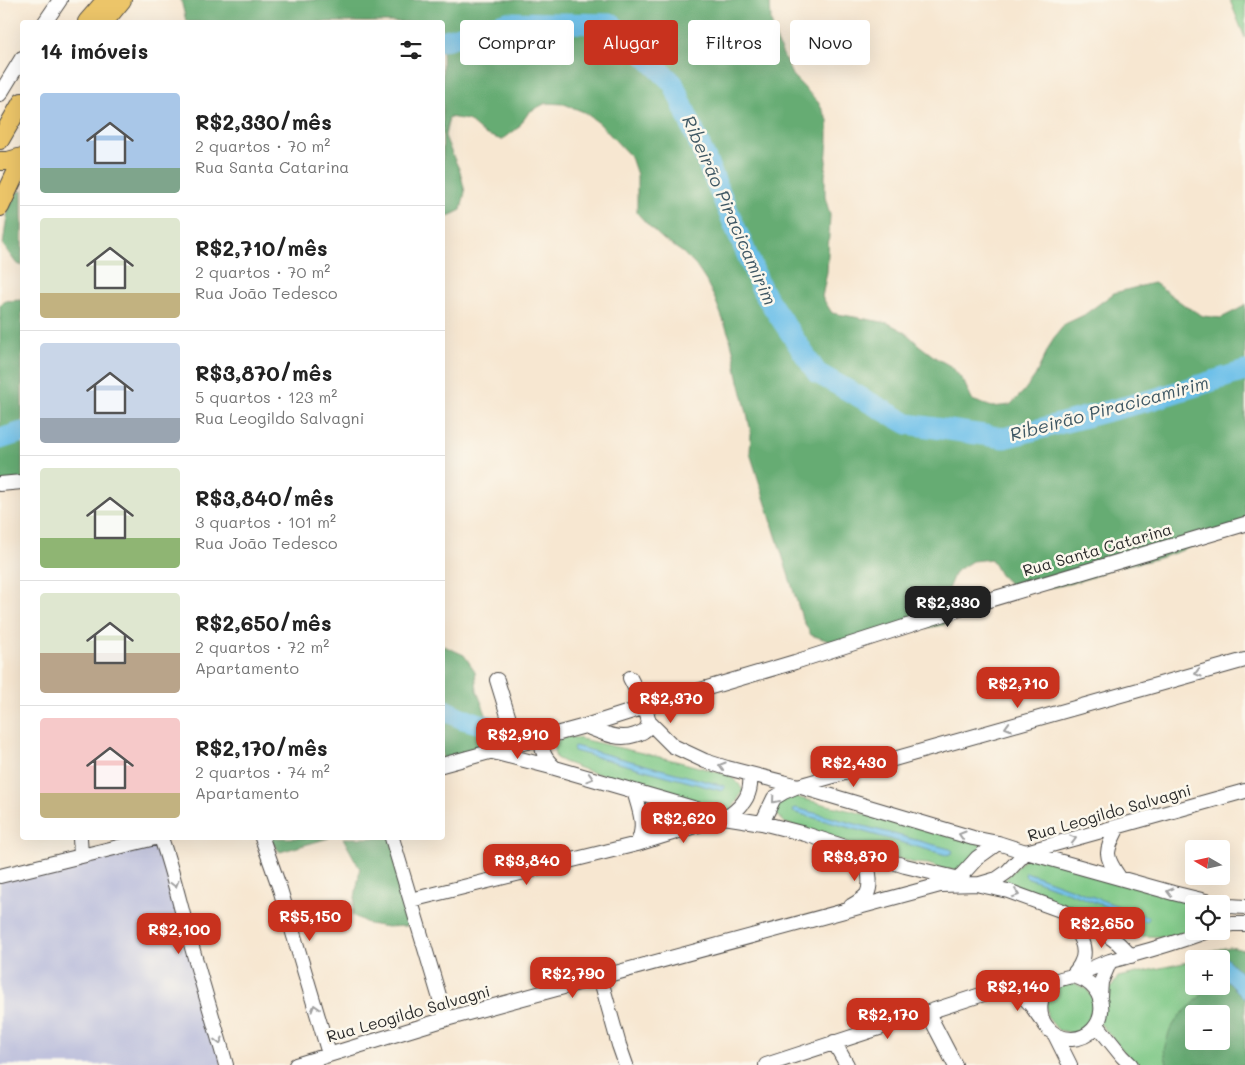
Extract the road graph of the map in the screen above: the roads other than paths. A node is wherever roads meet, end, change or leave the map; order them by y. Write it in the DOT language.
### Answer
graph roads {
  1 [pos="60,0"];
  2 [pos="106,0"];
  3 [pos="122,0"];
  4 [pos="46,20"];
  5 [pos="89,20"];
  6 [pos="106,20"];
  7 [pos="20,61"];
  8 [pos="0,94"];
  9 [pos="20,105"];
  10 [pos="0,140"];
  11 [pos="20,158"];
  12 [pos="0,162"];
  13 [pos="20,162"];
  14 [pos="0,207"];
  15 [pos="20,482"];
  16 [pos="0,484"];
  17 [pos="1245,524"];
  18 [pos="1245,660"];
  19 [pos="630,678"];
  20 [pos="497,680"];
  21 [pos="644,707"];
  22 [pos="649,722"];
  23 [pos="585,726"];
  24 [pos="543,738"];
  25 [pos="517,745"];
  26 [pos="492,752"];
  27 [pos="445,764"];
  28 [pos="555,768"];
  29 [pos="750,774"];
  30 [pos="798,786"];
  31 [pos="634,791"];
  32 [pos="1245,791"];
  33 [pos="724,817"];
  34 [pos="762,824"];
  35 [pos="1118,827"];
  36 [pos="80,840"];
  37 [pos="147,840"];
  38 [pos="162,840"];
  39 [pos="263,840"];
  40 [pos="393,840"];
  41 [pos="998,843"];
  42 [pos="637,844"];
  43 [pos="1026,852"];
  44 [pos="865,854"];
  45 [pos="81,856"];
  46 [pos="4,872"];
  47 [pos="1119,878"];
  48 [pos="958,879"];
  49 [pos="980,884"];
  50 [pos="1185,898"];
  51 [pos="410,900"];
  52 [pos="1230,906"];
  53 [pos="1245,906"];
  54 [pos="844,910"];
  55 [pos="1063,910"];
  56 [pos="1245,924"];
  57 [pos="1230,925"];
  58 [pos="1184,939"];
  59 [pos="1131,956"];
  60 [pos="1110,961"];
  61 [pos="1072,976"];
  62 [pos="600,977"];
  63 [pos="1056,980"];
  64 [pos="1002,988"];
  65 [pos="1100,996"];
  66 [pos="928,1013"];
  67 [pos="446,1019"];
  68 [pos="1043,1022"];
  69 [pos="1096,1025"];
  70 [pos="1055,1035"];
  71 [pos="834,1042"];
  72 [pos="330,1054"];
  73 [pos="226,1065"];
  74 [pos="296,1065"];
  75 [pos="626,1065"];
  76 [pos="766,1065"];
  77 [pos="847,1065"];
  78 [pos="955,1065"];
  79 [pos="1070,1065"];
  80 [pos="1131,1065"];
  1 -- 4 [label="street"];
  2 -- 5 [label="main road"];
  3 -- 6 [label="main road"];
  7 -- 8 [label="street"];
  9 -- 10 [label="main road"];
  11 -- 12 [label="main road"];
  13 -- 14 [label="main road"];
  15 -- 16 [label="street"];
  17 -- 21 [label="street, Rua Santa Catarina"];
  18 -- 30 [label="street, one-way"];
  19 -- 21 [label="street"];
  20 -- 25 [label="street"];
  21 -- 22 [label="street"];
  21 -- 23 [label="street, Rua Santa Catarina"];
  22 -- 23 [label="street"];
  29 -- 22 [label="street, one-way"];
  23 -- 24 [label="street, Rua Santa Catarina"];
  24 -- 25 [label="street, Rua Santa Catarina"];
  24 -- 28 [label="street"];
  25 -- 26 [label="street, Rua Santa Catarina"];
  26 -- 27 [label="street, Rua Santa Catarina"];
  26 -- 28 [label="street"];
  28 -- 31 [label="street, one-way"];
  29 -- 30 [label="street"];
  29 -- 33 [label="street"];
  30 -- 34 [label="street, one-way"];
  41 -- 30 [label="street, one-way"];
  31 -- 33 [label="street"];
  31 -- 42 [label="street"];
  32 -- 35 [label="street, Rua Leogildo Salvagni"];
  33 -- 34 [label="street"];
  33 -- 42 [label="street"];
  34 -- 44 [label="street"];
  43 -- 35 [label="street, Rua Leogildo Salvagni, one-way"];
  35 -- 47 [label="street"];
  36 -- 45 [label="street"];
  37 -- 45 [label="street"];
  38 -- 73 [label="street, one-way"];
  72 -- 39 [label="street, one-way"];
  40 -- 51 [label="street"];
  41 -- 43 [label="street"];
  41 -- 48 [label="street"];
  42 -- 51 [label="street"];
  43 -- 47 [label="street"];
  43 -- 49 [label="street, Rua Leogildo Salvagni"];
  44 -- 48 [label="street"];
  44 -- 54 [label="street"];
  45 -- 46 [label="street"];
  50 -- 47 [label="street, one-way"];
  48 -- 49 [label="street"];
  49 -- 54 [label="street, Rua Leogildo Salvagni"];
  49 -- 55 [label="street, one-way"];
  51 -- 67 [label="street"];
  52 -- 53 [label="street"];
  54 -- 62 [label="street, Rua Leogildo Salvagni"];
  55 -- 59 [label="street"];
  55 -- 61 [label="street"];
  56 -- 57 [label="street"];
  58 -- 59 [label="street"];
  59 -- 60 [label="street"];
  60 -- 61 [label="street"];
  60 -- 65 [label="street"];
  61 -- 63 [label="street"];
  61 -- 65 [label="street"];
  62 -- 67 [label="street, Rua Leogildo Salvagni"];
  62 -- 75 [label="street"];
  63 -- 64 [label="street"];
  63 -- 68 [label="street"];
  64 -- 66 [label="street"];
  64 -- 68 [label="street"];
  65 -- 69 [label="street"];
  66 -- 71 [label="street"];
  66 -- 78 [label="street"];
  67 -- 72 [label="street, Rua Leogildo Salvagni"];
  68 -- 70 [label="street"];
  69 -- 70 [label="street"];
  69 -- 80 [label="street"];
  70 -- 79 [label="street"];
  71 -- 76 [label="street"];
  71 -- 77 [label="street"];
  72 -- 74 [label="street, Rua Leogildo Salvagni"];
}
